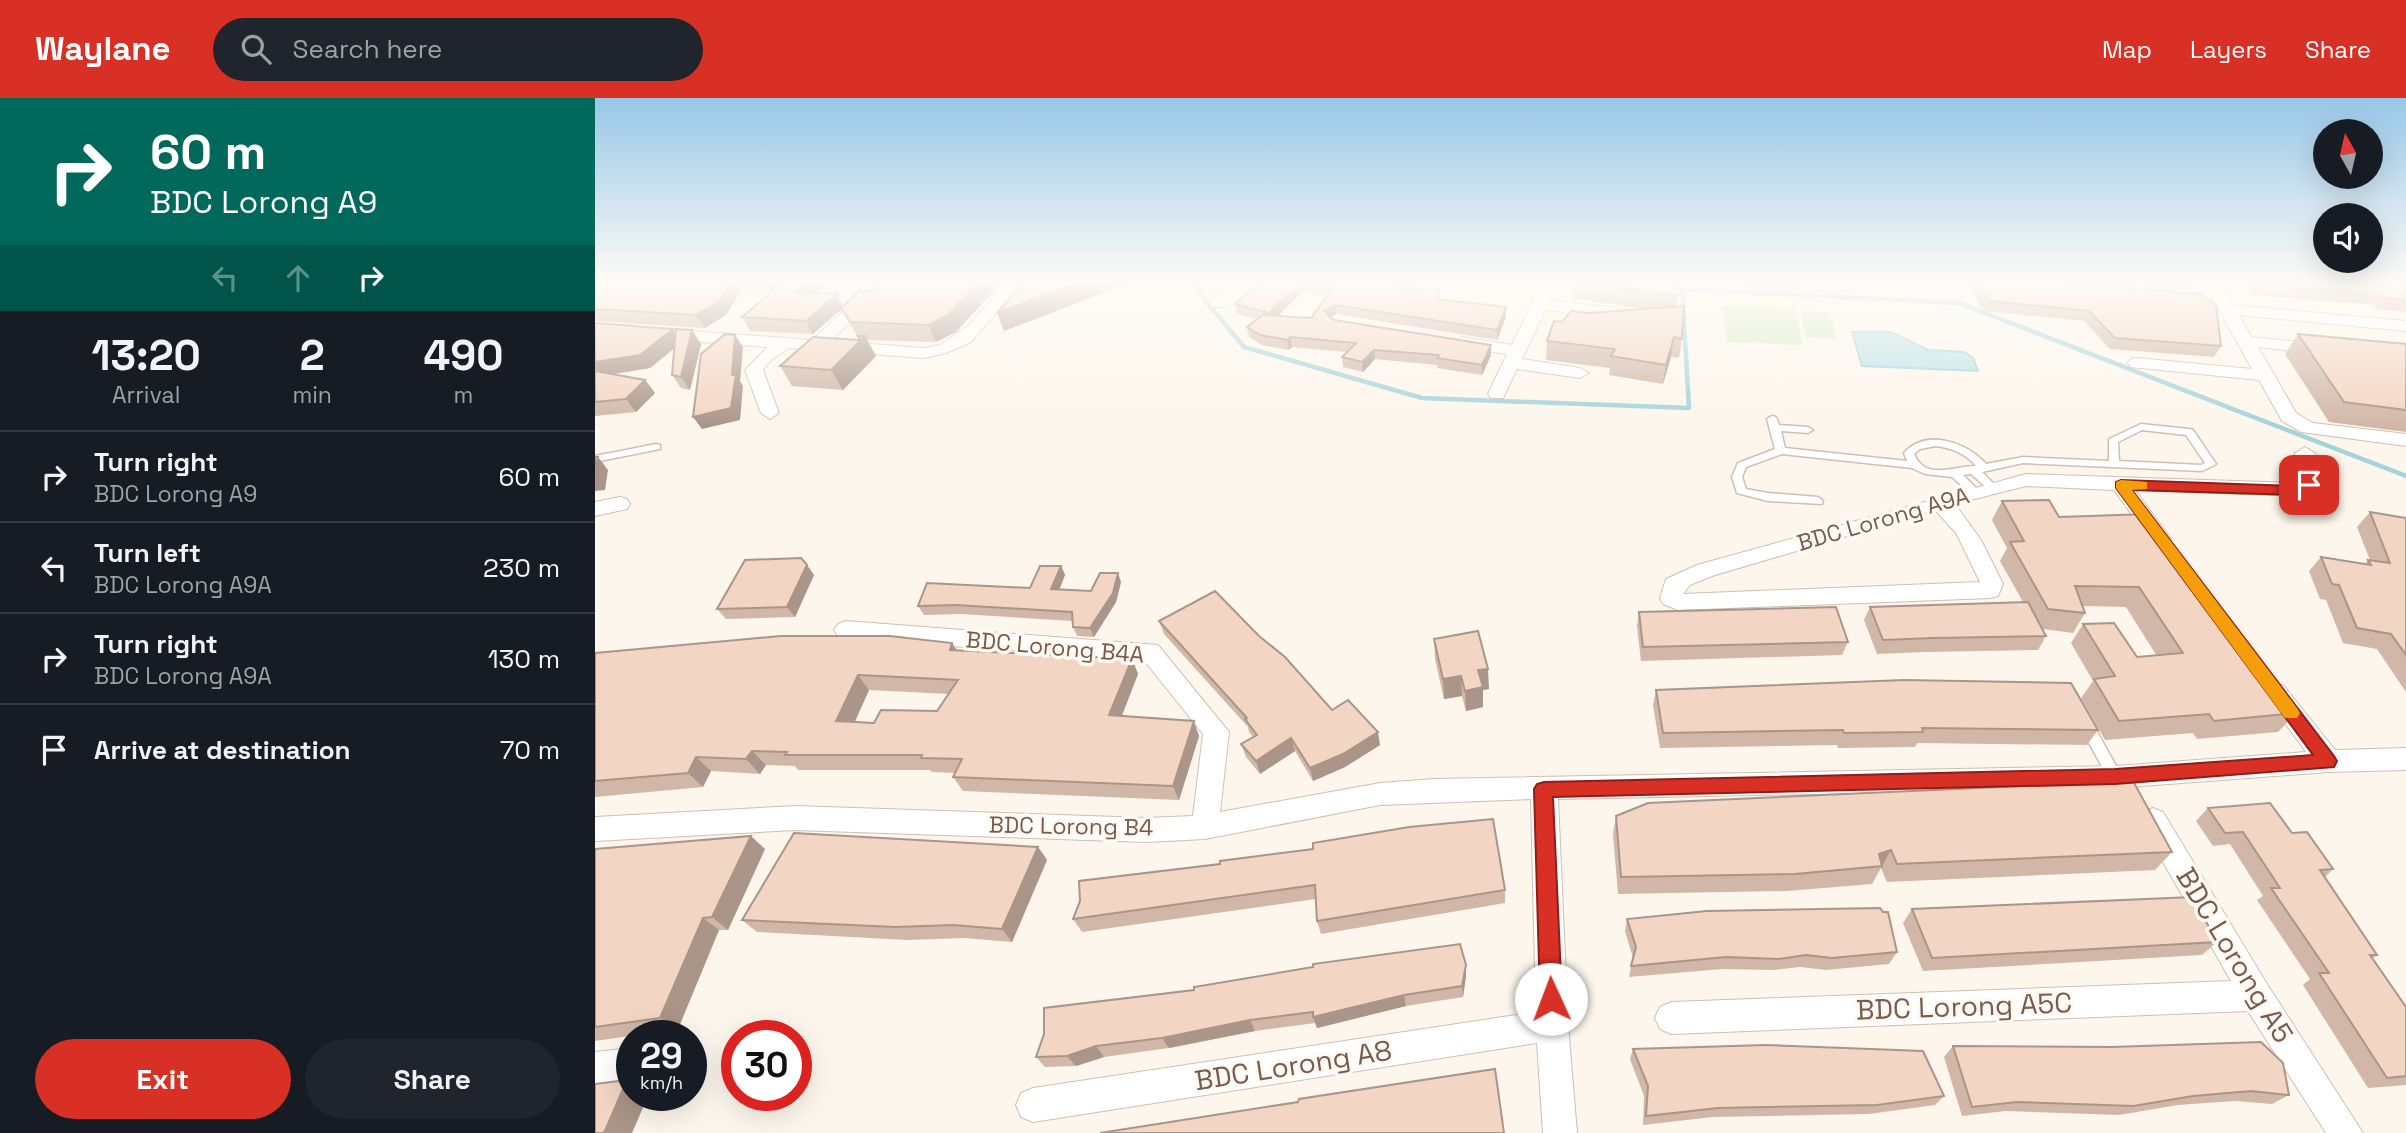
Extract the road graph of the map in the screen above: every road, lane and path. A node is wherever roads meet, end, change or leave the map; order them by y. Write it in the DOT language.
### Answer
graph roads {
  1 [pos="833,329"];
  2 [pos="973,329"];
  3 [pos="1528,329"];
  4 [pos="2238,329"];
  5 [pos="650,332"];
  6 [pos="1439,339"];
  7 [pos="788,341"];
  8 [pos="2245,341"];
  9 [pos="818,343"];
  10 [pos="2339,351"];
  11 [pos="1515,357"];
  12 [pos="2137,363"];
  13 [pos="1580,373"];
  14 [pos="2265,375"];
  15 [pos="1497,394"];
  16 [pos="769,413"];
  17 [pos="1773,423"];
  18 [pos="1808,430"];
  19 [pos="2406,440"];
  20 [pos="656,447"];
  21 [pos="1781,451"];
  22 [pos="2305,453"];
  23 [pos="595,459"];
  24 [pos="2113,462"];
  25 [pos="1914,466"];
  26 [pos="1977,468"];
  27 [pos="1955,474"];
  28 [pos="2121,485"];
  29 [pos="1984,490"];
  30 [pos="1818,500"];
  31 [pos="1939,502"];
  32 [pos="620,504"];
  33 [pos="595,509"];
  34 [pos="2175,559"];
  35 [pos="846,630"];
  36 [pos="2263,676"];
  37 [pos="2077,710"];
  38 [pos="2406,760"];
  39 [pos="2328,761"];
  40 [pos="2121,776"];
  41 [pos="1544,789"];
  42 [pos="1205,827"];
  43 [pos="595,828"];
  44 [pos="2256,995"];
  45 [pos="1671,1018"];
  46 [pos="1552,1025"];
  47 [pos="616,1066"];
  48 [pos="595,1068"];
  49 [pos="1033,1105"];
  50 [pos="1560,1133"];
  51 [pos="2346,1133"];
  1 -- 9 [label="street"];
  2 -- 9 [label="street"];
  3 -- 11 [label="street"];
  4 -- 8 [label="street"];
  5 -- 7 [label="street"];
  6 -- 11 [label="street"];
  7 -- 9 [label="street"];
  7 -- 16 [label="street"];
  8 -- 10 [label="street"];
  8 -- 14 [label="street"];
  11 -- 13 [label="street"];
  11 -- 15 [label="street"];
  12 -- 14 [label="street"];
  14 -- 19 [label="street"];
  17 -- 18 [label="lane"];
  17 -- 21 [label="lane"];
  20 -- 23 [label="lane"];
  21 -- 25 [label="lane"];
  21 -- 30 [label="lane"];
  22 -- 28 [label="street, BDC Lorong A9A"];
  24 -- 24 [label="lane"];
  24 -- 26 [label="lane"];
  25 -- 26 [label="lane"];
  25 -- 27 [label="lane"];
  26 -- 27 [label="lane"];
  26 -- 29 [label="lane"];
  27 -- 29 [label="lane"];
  28 -- 29 [label="street, BDC Lorong A9A"];
  28 -- 34 [label="street"];
  29 -- 31 [label="street, BDC Lorong A9A"];
  31 -- 31 [label="street, BDC Lorong A9A"];
  32 -- 33 [label="street"];
  35 -- 42 [label="street, BDC Lorong B4A"];
  36 -- 39 [label="street"];
  37 -- 40 [label="lane"];
  38 -- 39 [label="street, BDC Lorong B4"];
  39 -- 40 [label="street, BDC Lorong B4"];
  40 -- 41 [label="street, BDC Lorong B4"];
  40 -- 44 [label="street, BDC Lorong A5"];
  41 -- 42 [label="street, BDC Lorong B4"];
  41 -- 46 [label="street"];
  42 -- 43 [label="street, BDC Lorong B4"];
  44 -- 45 [label="street, BDC Lorong A5C"];
  44 -- 51 [label="street, BDC Lorong A5"];
  46 -- 49 [label="street, BDC Lorong A8"];
  46 -- 50 [label="street"];
  47 -- 48 [label="street"];
}
